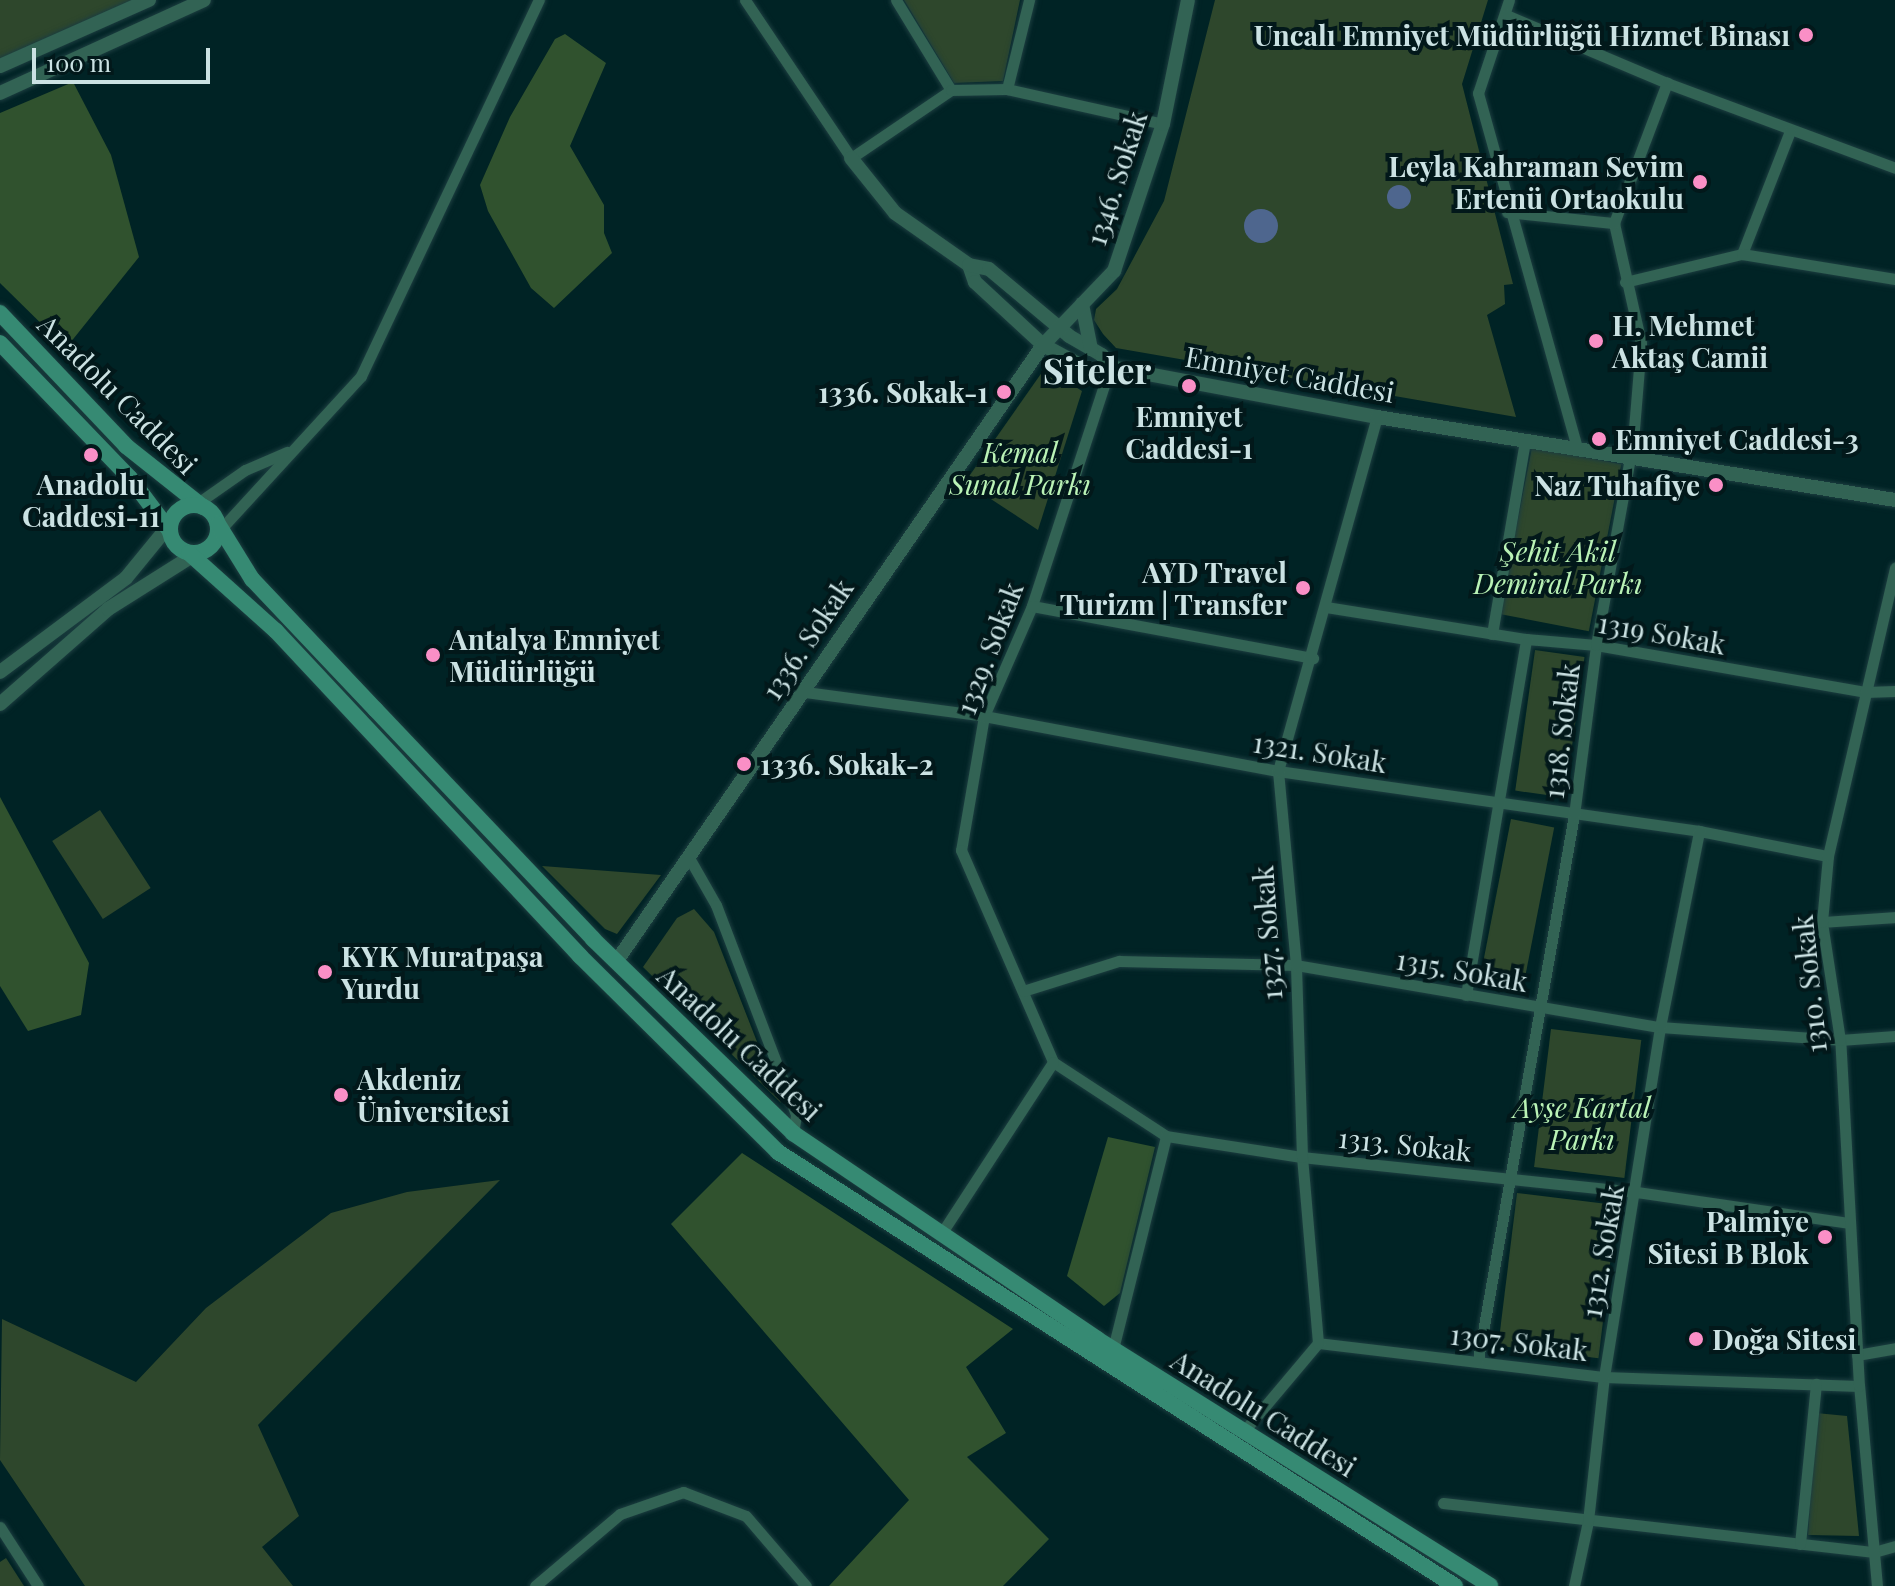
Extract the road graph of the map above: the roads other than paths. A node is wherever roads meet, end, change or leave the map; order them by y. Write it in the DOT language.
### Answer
graph roads {
  1 [pos="149,0"];
  2 [pos="204,0"];
  3 [pos="539,0"];
  4 [pos="745,0"];
  5 [pos="896,0"];
  6 [pos="1029,0"];
  7 [pos="1188,0"];
  8 [pos="1509,0"];
  9 [pos="1506,15"];
  10 [pos="0,66"];
  11 [pos="1667,83"];
  12 [pos="1007,89"];
  13 [pos="951,90"];
  14 [pos="0,93"];
  15 [pos="1163,124"];
  16 [pos="1790,131"];
  17 [pos="851,158"];
  18 [pos="1895,168"];
  19 [pos="1507,212"];
  20 [pos="1614,223"];
  21 [pos="1742,254"];
  22 [pos="969,265"];
  23 [pos="1895,279"];
  24 [pos="1625,282"];
  25 [pos="1082,304"];
  26 [pos="0,313"];
  27 [pos="1059,328"];
  28 [pos="0,343"];
  29 [pos="1043,345"];
  30 [pos="1091,349"];
  31 [pos="1110,367"];
  32 [pos="1377,417"];
  33 [pos="1525,440"];
  34 [pos="1577,448"];
  35 [pos="287,451"];
  36 [pos="1630,458"];
  37 [pos="1895,500"];
  38 [pos="199,505"];
  39 [pos="169,527"];
  40 [pos="219,528"];
  41 [pos="193,554"];
  42 [pos="1895,568"];
  43 [pos="1032,606"];
  44 [pos="1326,607"];
  45 [pos="1492,634"];
  46 [pos="1526,639"];
  47 [pos="1596,645"];
  48 [pos="1313,658"];
  49 [pos="0,672"];
  50 [pos="1895,691"];
  51 [pos="805,692"];
  52 [pos="1865,692"];
  53 [pos="0,704"];
  54 [pos="984,716"];
  55 [pos="1278,771"];
  56 [pos="1501,802"];
  57 [pos="1574,815"];
  58 [pos="1699,831"];
  59 [pos="688,856"];
  60 [pos="1828,856"];
  61 [pos="1895,917"];
  62 [pos="1822,922"];
  63 [pos="616,962"];
  64 [pos="1296,965"];
  65 [pos="601,977"];
  66 [pos="1023,991"];
  67 [pos="1466,995"];
  68 [pos="1536,1008"];
  69 [pos="1660,1027"];
  70 [pos="1895,1036"];
  71 [pos="1840,1040"];
  72 [pos="1053,1062"];
  73 [pos="793,1133"];
  74 [pos="1166,1136"];
  75 [pos="1302,1157"];
  76 [pos="1511,1179"];
  77 [pos="1637,1192"];
  78 [pos="1850,1223"];
  79 [pos="941,1234"];
  80 [pos="1318,1343"];
  81 [pos="1895,1348"];
  82 [pos="1113,1349"];
  83 [pos="1857,1355"];
  84 [pos="1478,1360"];
  85 [pos="1604,1377"];
  86 [pos="1816,1384"];
  87 [pos="1859,1386"];
  88 [pos="1244,1431"];
  89 [pos="1443,1503"];
  90 [pos="1588,1521"];
  91 [pos="0,1527"];
  92 [pos="1800,1544"];
  93 [pos="1895,1546"];
  94 [pos="1874,1552"];
  95 [pos="38,1586"];
  96 [pos="535,1586"];
  97 [pos="806,1586"];
  98 [pos="1455,1586"];
  99 [pos="1490,1586"];
  100 [pos="1574,1586"];
  101 [pos="1877,1586"];
  1 -- 10 [label="street"];
  2 -- 14 [label="street"];
  3 -- 35 [label="street"];
  4 -- 17 [label="street, Emniyet Caddesi"];
  5 -- 13 [label="street"];
  6 -- 12 [label="street"];
  7 -- 15 [label="street, 1346. Sokak"];
  8 -- 9 [label="street"];
  9 -- 11 [label="street"];
  9 -- 19 [label="street"];
  11 -- 16 [label="street"];
  11 -- 20 [label="street"];
  12 -- 13 [label="street"];
  12 -- 15 [label="street"];
  13 -- 17 [label="street"];
  15 -- 25 [label="street, 1346. Sokak"];
  16 -- 18 [label="street"];
  16 -- 21 [label="street"];
  17 -- 22 [label="street, Emniyet Caddesi"];
  19 -- 20 [label="street"];
  19 -- 34 [label="street"];
  20 -- 24 [label="street, 1318. Sokak"];
  21 -- 23 [label="street"];
  21 -- 24 [label="street"];
  22 -- 27 [label="street"];
  22 -- 29 [label="street, Emniyet Caddesi"];
  24 -- 36 [label="street, 1318. Sokak"];
  25 -- 27 [label="street, 1346. Sokak"];
  25 -- 30 [label="street"];
  26 -- 38 [label="main road, Anadolu Caddesi"];
  27 -- 29 [label="street, 1346. Sokak"];
  27 -- 30 [label="street"];
  28 -- 39 [label="main road, Anadolu Caddesi"];
  29 -- 31 [label="street, Emniyet Caddesi"];
  29 -- 51 [label="street, 1336. Sokak"];
  30 -- 31 [label="street"];
  31 -- 32 [label="street, Emniyet Caddesi"];
  31 -- 43 [label="street, 1329. Sokak"];
  32 -- 33 [label="street, Emniyet Caddesi"];
  32 -- 44 [label="street, 1327. Sokak"];
  33 -- 34 [label="street, Emniyet Caddesi"];
  33 -- 45 [label="street"];
  34 -- 36 [label="street, Emniyet Caddesi"];
  35 -- 38 [label="street"];
  35 -- 40 [label="street"];
  36 -- 37 [label="street, Emniyet Caddesi"];
  36 -- 47 [label="street, 1318. Sokak"];
  38 -- 39 [label="main road"];
  38 -- 40 [label="main road"];
  39 -- 41 [label="main road"];
  39 -- 49 [label="street"];
  40 -- 41 [label="main road"];
  40 -- 63 [label="main road, Anadolu Caddesi"];
  41 -- 53 [label="street"];
  41 -- 65 [label="main road, Anadolu Caddesi"];
  42 -- 52 [label="street, 1310. Sokak"];
  43 -- 48 [label="street"];
  43 -- 54 [label="street, 1329. Sokak"];
  44 -- 45 [label="street, 1319 Sokak"];
  44 -- 48 [label="street, 1327. Sokak"];
  45 -- 46 [label="street, 1319 Sokak"];
  46 -- 47 [label="street, 1319 Sokak"];
  46 -- 56 [label="street"];
  47 -- 52 [label="street, 1319 Sokak"];
  47 -- 57 [label="street, 1318. Sokak"];
  48 -- 55 [label="street, 1327. Sokak"];
  50 -- 52 [label="street, 1319 Sokak"];
  51 -- 54 [label="street, 1321. Sokak"];
  51 -- 59 [label="street, 1336. Sokak"];
  52 -- 60 [label="street, 1310. Sokak"];
  54 -- 55 [label="street, 1321. Sokak"];
  54 -- 66 [label="street, 1329. Sokak"];
  55 -- 56 [label="street, 1321. Sokak"];
  55 -- 64 [label="street, 1327. Sokak"];
  56 -- 57 [label="street, 1321. Sokak"];
  56 -- 67 [label="street"];
  57 -- 58 [label="street, 1321. Sokak"];
  57 -- 68 [label="street, 1318. Sokak"];
  58 -- 60 [label="street, 1321. Sokak"];
  58 -- 69 [label="street, 1312. Sokak"];
  59 -- 63 [label="street, 1336. Sokak"];
  59 -- 73 [label="street"];
  60 -- 62 [label="street, 1310. Sokak"];
  61 -- 62 [label="street"];
  62 -- 71 [label="street, 1310. Sokak"];
  63 -- 65 [label="street"];
  63 -- 73 [label="main road, Anadolu Caddesi"];
  64 -- 66 [label="street, 1315. Sokak"];
  64 -- 67 [label="street, 1315. Sokak"];
  64 -- 75 [label="street, 1327. Sokak"];
  65 -- 98 [label="main road, Anadolu Caddesi"];
  66 -- 72 [label="street"];
  67 -- 68 [label="street, 1315. Sokak"];
  68 -- 69 [label="street, 1315. Sokak"];
  68 -- 76 [label="street, 1318. Sokak"];
  69 -- 71 [label="street, 1315. Sokak"];
  69 -- 77 [label="street, 1312. Sokak"];
  70 -- 71 [label="street, 1315. Sokak"];
  71 -- 78 [label="street, 1310. Sokak"];
  72 -- 74 [label="street, 1313. Sokak"];
  72 -- 79 [label="street"];
  73 -- 79 [label="main road, Anadolu Caddesi"];
  74 -- 75 [label="street, 1313. Sokak"];
  74 -- 82 [label="street"];
  75 -- 76 [label="street, 1313. Sokak"];
  75 -- 80 [label="street, 1327. Sokak"];
  76 -- 77 [label="street, 1313. Sokak"];
  76 -- 84 [label="street, 1318. Sokak"];
  77 -- 78 [label="street, 1313. Sokak"];
  77 -- 85 [label="street, 1312. Sokak"];
  78 -- 83 [label="street, 1310. Sokak"];
  79 -- 82 [label="main road, Anadolu Caddesi"];
  80 -- 84 [label="street, 1307. Sokak"];
  80 -- 88 [label="street"];
  81 -- 83 [label="street"];
  82 -- 88 [label="main road, Anadolu Caddesi"];
  83 -- 87 [label="street, 1310. Sokak"];
  84 -- 85 [label="street, 1307. Sokak"];
  85 -- 86 [label="street, 1307. Sokak"];
  85 -- 90 [label="street, 1312. Sokak"];
  86 -- 87 [label="street, 1307. Sokak"];
  86 -- 92 [label="street"];
  87 -- 94 [label="street, 1310. Sokak"];
  88 -- 99 [label="main road, Anadolu Caddesi"];
  89 -- 90 [label="street"];
  90 -- 92 [label="street"];
  90 -- 100 [label="street, 1312. Sokak"];
  91 -- 95 [label="street"];
  92 -- 94 [label="street"];
  93 -- 94 [label="street"];
  94 -- 101 [label="street, 1310. Sokak"];
  96 -- 97 [label="street"];
}
